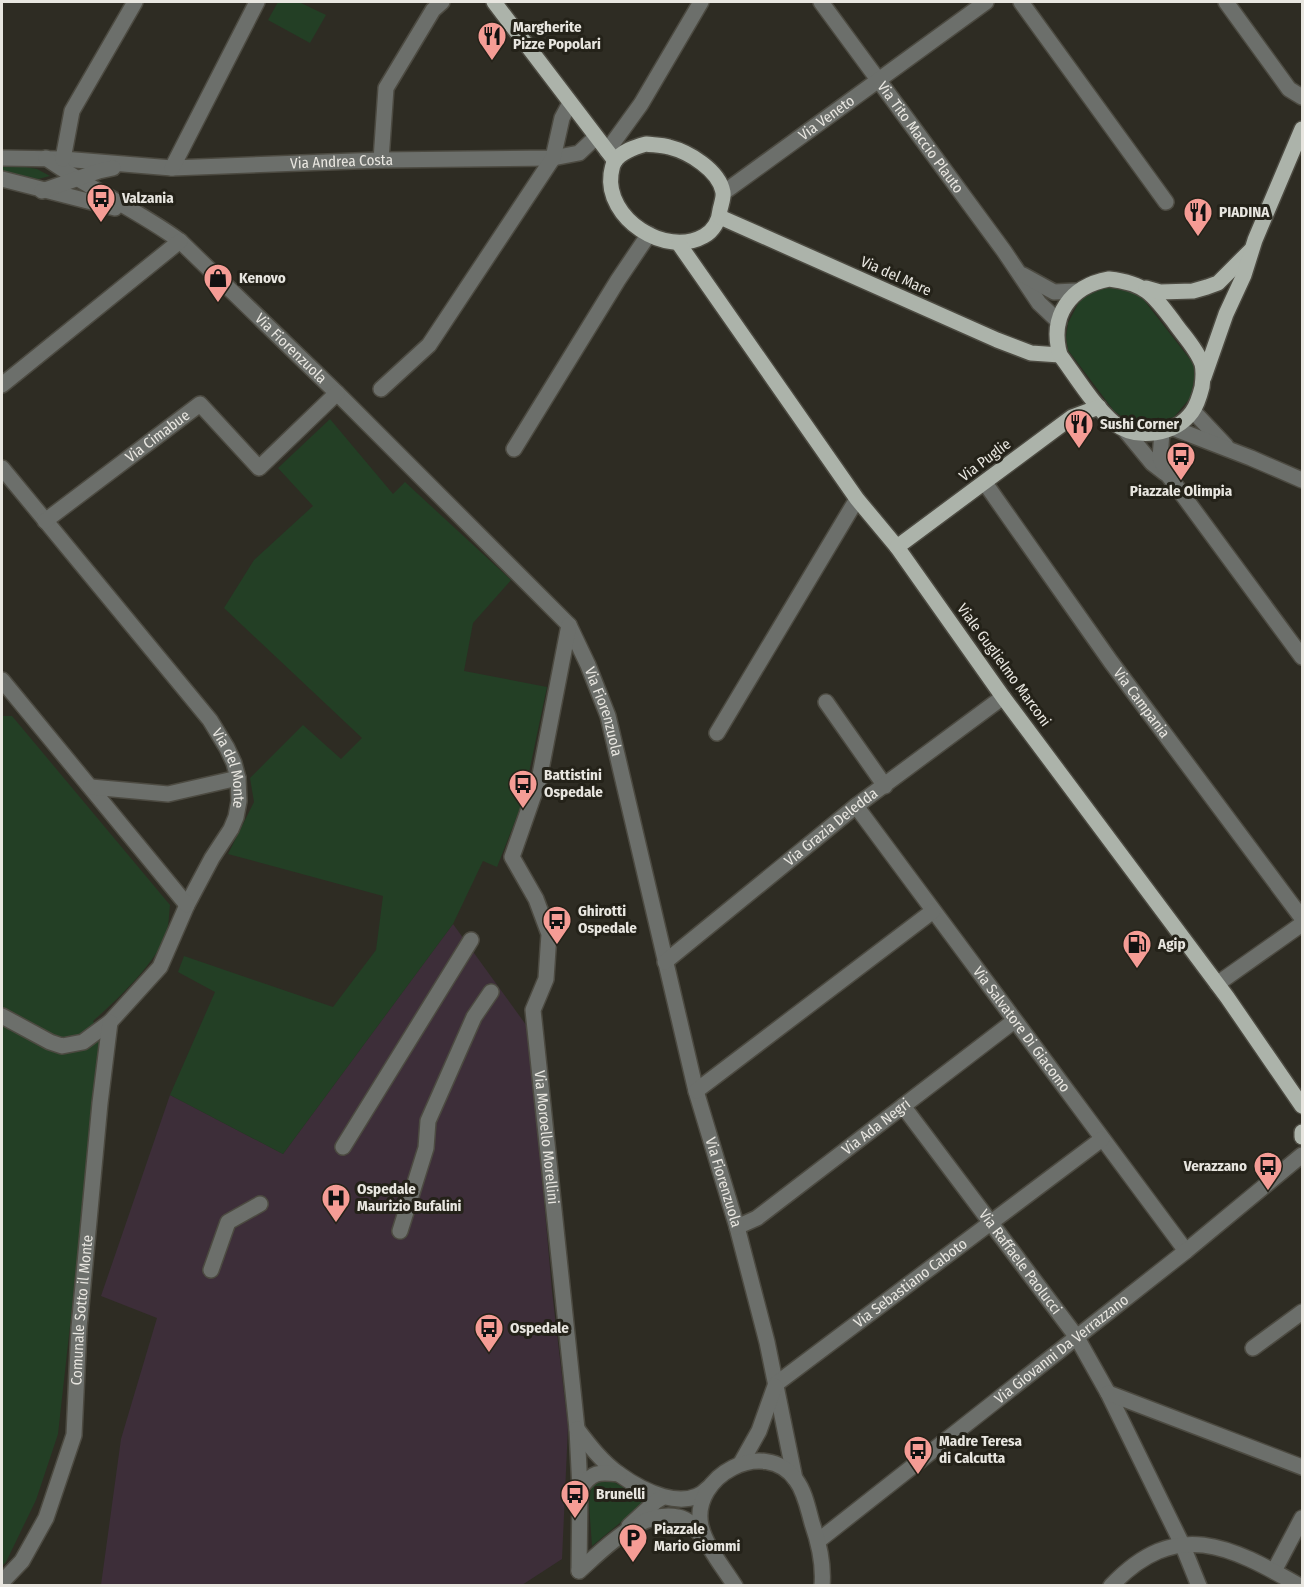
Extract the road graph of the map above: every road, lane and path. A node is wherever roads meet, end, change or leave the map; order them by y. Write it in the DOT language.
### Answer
graph roads {
  1 [pos="135,2"];
  2 [pos="257,2"];
  3 [pos="442,2"];
  4 [pos="494,2"];
  5 [pos="701,2"];
  6 [pos="821,2"];
  7 [pos="986,2"];
  8 [pos="1021,2"];
  9 [pos="1226,2"];
  10 [pos="879,80"];
  11 [pos="1302,97"];
  12 [pos="570,103"];
  13 [pos="1302,129"];
  14 [pos="596,137"];
  15 [pos="611,156"];
  16 [pos="2,158"];
  17 [pos="46,158"];
  18 [pos="553,158"];
  19 [pos="63,159"];
  20 [pos="381,160"];
  21 [pos="130,166"];
  22 [pos="172,168"];
  23 [pos="74,178"];
  24 [pos="2,179"];
  25 [pos="42,190"];
  26 [pos="723,192"];
  27 [pos="1166,202"];
  28 [pos="135,214"];
  29 [pos="720,217"];
  30 [pos="649,234"];
  31 [pos="180,241"];
  32 [pos="679,244"];
  33 [pos="1251,249"];
  34 [pos="1020,274"];
  35 [pos="1140,286"];
  36 [pos="1076,291"];
  37 [pos="1059,322"];
  38 [pos="1060,355"];
  39 [pos="1204,378"];
  40 [pos="2,385"];
  41 [pos="381,389"];
  42 [pos="337,393"];
  43 [pos="1099,407"];
  44 [pos="1193,411"];
  45 [pos="1124,429"];
  46 [pos="1168,430"];
  47 [pos="514,449"];
  48 [pos="1227,449"];
  49 [pos="2,468"];
  50 [pos="1168,475"];
  51 [pos="1302,480"];
  52 [pos="985,483"];
  53 [pos="857,499"];
  54 [pos="45,521"];
  55 [pos="897,547"];
  56 [pos="569,625"];
  57 [pos="1302,657"];
  58 [pos="4,688"];
  59 [pos="1003,697"];
  60 [pos="826,702"];
  61 [pos="717,733"];
  62 [pos="238,778"];
  63 [pos="885,786"];
  64 [pos="90,787"];
  65 [pos="856,806"];
  66 [pos="187,905"];
  67 [pos="933,911"];
  68 [pos="1302,918"];
  69 [pos="1302,924"];
  70 [pos="471,940"];
  71 [pos="665,962"];
  72 [pos="1217,984"];
  73 [pos="491,992"];
  74 [pos="2,1016"];
  75 [pos="1014,1021"];
  76 [pos="110,1022"];
  77 [pos="696,1091"];
  78 [pos="903,1106"];
  79 [pos="1302,1106"];
  80 [pos="1302,1132"];
  81 [pos="1302,1137"];
  82 [pos="1102,1139"];
  83 [pos="343,1147"];
  84 [pos="1302,1155"];
  85 [pos="260,1204"];
  86 [pos="991,1222"];
  87 [pos="737,1227"];
  88 [pos="400,1231"];
  89 [pos="1186,1251"];
  90 [pos="211,1270"];
  91 [pos="1302,1312"];
  92 [pos="1076,1336"];
  93 [pos="1253,1348"];
  94 [pos="776,1383"];
  95 [pos="1108,1394"];
  96 [pos="577,1429"];
  97 [pos="741,1463"];
  98 [pos="1302,1467"];
  99 [pos="619,1474"];
  100 [pos="795,1479"];
  101 [pos="710,1486"];
  102 [pos="580,1489"];
  103 [pos="663,1497"];
  104 [pos="1302,1518"];
  105 [pos="625,1531"];
  106 [pos="818,1541"];
  107 [pos="1182,1545"];
  108 [pos="711,1548"];
  109 [pos="1274,1571"];
  110 [pos="2,1582"];
  111 [pos="735,1586"];
  112 [pos="822,1586"];
  113 [pos="1111,1586"];
  114 [pos="1199,1586"];
  115 [pos="1300,1586"];
  1 -- 19 [label="street"];
  2 -- 22 [label="street"];
  3 -- 20 [label="street"];
  4 -- 12 [label="main road"];
  5 -- 15 [label="street"];
  6 -- 10 [label="street, Via Tito Maccio Plauto"];
  7 -- 10 [label="street, Via Veneto"];
  8 -- 27 [label="street"];
  9 -- 11 [label="street"];
  10 -- 26 [label="street, Via Veneto"];
  10 -- 34 [label="street, Via Tito Maccio Plauto"];
  12 -- 14 [label="main road"];
  12 -- 18 [label="street"];
  13 -- 33 [label="main road"];
  14 -- 15 [label="main road"];
  14 -- 18 [label="street, Via Andrea Costa"];
  15 -- 26 [label="main road"];
  15 -- 30 [label="main road"];
  16 -- 17 [label="street, Via Andrea Costa"];
  17 -- 19 [label="street, Via Andrea Costa"];
  17 -- 23 [label="street, Via Fiorenzuola"];
  18 -- 20 [label="street, Via Andrea Costa"];
  18 -- 41 [label="street"];
  19 -- 21 [label="street, Via Andrea Costa"];
  20 -- 22 [label="street, Via Andrea Costa"];
  21 -- 22 [label="street, Via Andrea Costa"];
  21 -- 23 [label="street, Via Andrea Costa"];
  23 -- 25 [label="street, Via Andrea Costa"];
  23 -- 28 [label="street, Via Fiorenzuola"];
  24 -- 25 [label="street, Via Fiorenzuola"];
  25 -- 28 [label="street, Via Fiorenzuola"];
  26 -- 29 [label="main road"];
  28 -- 31 [label="street, Via Fiorenzuola"];
  29 -- 32 [label="main road"];
  29 -- 38 [label="main road, Via del Mare"];
  30 -- 32 [label="main road"];
  30 -- 47 [label="street"];
  31 -- 40 [label="street"];
  31 -- 42 [label="street, Via Fiorenzuola"];
  32 -- 53 [label="main road, Viale Guglielmo Marconi"];
  33 -- 35 [label="main road"];
  33 -- 39 [label="main road"];
  34 -- 36 [label="street"];
  34 -- 37 [label="street, Via Tito Maccio Plauto"];
  35 -- 36 [label="main road"];
  35 -- 39 [label="main road"];
  36 -- 37 [label="main road"];
  37 -- 38 [label="main road"];
  38 -- 43 [label="main road"];
  39 -- 44 [label="main road"];
  42 -- 54 [label="street, Via Cimabue"];
  42 -- 56 [label="street, Via Fiorenzuola"];
  43 -- 45 [label="main road"];
  43 -- 52 [label="main road, Via Puglie"];
  44 -- 46 [label="main road"];
  44 -- 48 [label="street"];
  45 -- 46 [label="main road"];
  45 -- 50 [label="street"];
  46 -- 48 [label="street"];
  46 -- 50 [label="street"];
  48 -- 51 [label="street"];
  49 -- 54 [label="street, Via del Monte"];
  50 -- 57 [label="street"];
  52 -- 55 [label="main road, Via Puglie"];
  52 -- 68 [label="street, Via Campania"];
  53 -- 55 [label="main road, Viale Guglielmo Marconi"];
  53 -- 61 [label="street"];
  54 -- 62 [label="street, Via del Monte"];
  55 -- 59 [label="main road, Viale Guglielmo Marconi"];
  56 -- 71 [label="street, Via Fiorenzuola"];
  56 -- 96 [label="street, Via Moroello Morellini"];
  58 -- 64 [label="street"];
  59 -- 63 [label="street, Via Grazia Deledda"];
  59 -- 72 [label="main road, Viale Guglielmo Marconi"];
  60 -- 63 [label="street"];
  62 -- 64 [label="street"];
  62 -- 66 [label="street, Via del Monte"];
  63 -- 65 [label="street, Via Grazia Deledda"];
  64 -- 66 [label="street"];
  65 -- 67 [label="street, Via Salvatore Di Giacomo"];
  65 -- 71 [label="street, Via Grazia Deledda"];
  66 -- 76 [label="street, Via del Monte"];
  67 -- 75 [label="street, Via Salvatore Di Giacomo"];
  67 -- 77 [label="street"];
  69 -- 72 [label="street"];
  70 -- 83 [label="street"];
  71 -- 77 [label="street, Via Fiorenzuola"];
  72 -- 79 [label="main road, Viale Guglielmo Marconi"];
  73 -- 88 [label="street"];
  74 -- 76 [label="street, Via del Monte"];
  75 -- 78 [label="street, Via Ada Negri"];
  75 -- 82 [label="street, Via Salvatore Di Giacomo"];
  76 -- 110 [label="street, Comunale Sotto il Monte"];
  77 -- 87 [label="street, Via Fiorenzuola"];
  78 -- 86 [label="street, Via Raffaele Paolucci"];
  78 -- 87 [label="street, Via Ada Negri"];
  80 -- 81 [label="main road"];
  82 -- 86 [label="street, Via Sebastiano Caboto"];
  82 -- 89 [label="street, Via Salvatore Di Giacomo"];
  84 -- 89 [label="street, Via Giovanni Da Verrazzano"];
  85 -- 90 [label="street"];
  86 -- 92 [label="street, Via Raffaele Paolucci"];
  86 -- 94 [label="street, Via Sebastiano Caboto"];
  87 -- 94 [label="street, Via Fiorenzuola"];
  89 -- 92 [label="street, Via Giovanni Da Verrazzano"];
  91 -- 93 [label="street"];
  92 -- 95 [label="street, Via Raffaele Paolucci"];
  92 -- 106 [label="street, Via Giovanni Da Verrazzano"];
  94 -- 97 [label="street"];
  94 -- 100 [label="street, Via Fiorenzuola"];
  95 -- 98 [label="street"];
  95 -- 107 [label="street, Via Raffaele Paolucci"];
  96 -- 99 [label="street"];
  96 -- 102 [label="street, Via Moroello Morellini"];
  97 -- 100 [label="street"];
  97 -- 101 [label="street"];
  99 -- 102 [label="street"];
  99 -- 103 [label="street"];
  100 -- 106 [label="street, Via Fiorenzuola"];
  101 -- 103 [label="street"];
  101 -- 108 [label="street"];
  102 -- 105 [label="street, Via Moroello Morellini"];
  103 -- 105 [label="street"];
  104 -- 109 [label="street"];
  105 -- 108 [label="street"];
  106 -- 112 [label="street, Via Fiorenzuola"];
  107 -- 109 [label="street"];
  107 -- 113 [label="street"];
  107 -- 114 [label="street, Via Raffaele Paolucci"];
  108 -- 111 [label="street"];
  109 -- 115 [label="street"];
}
